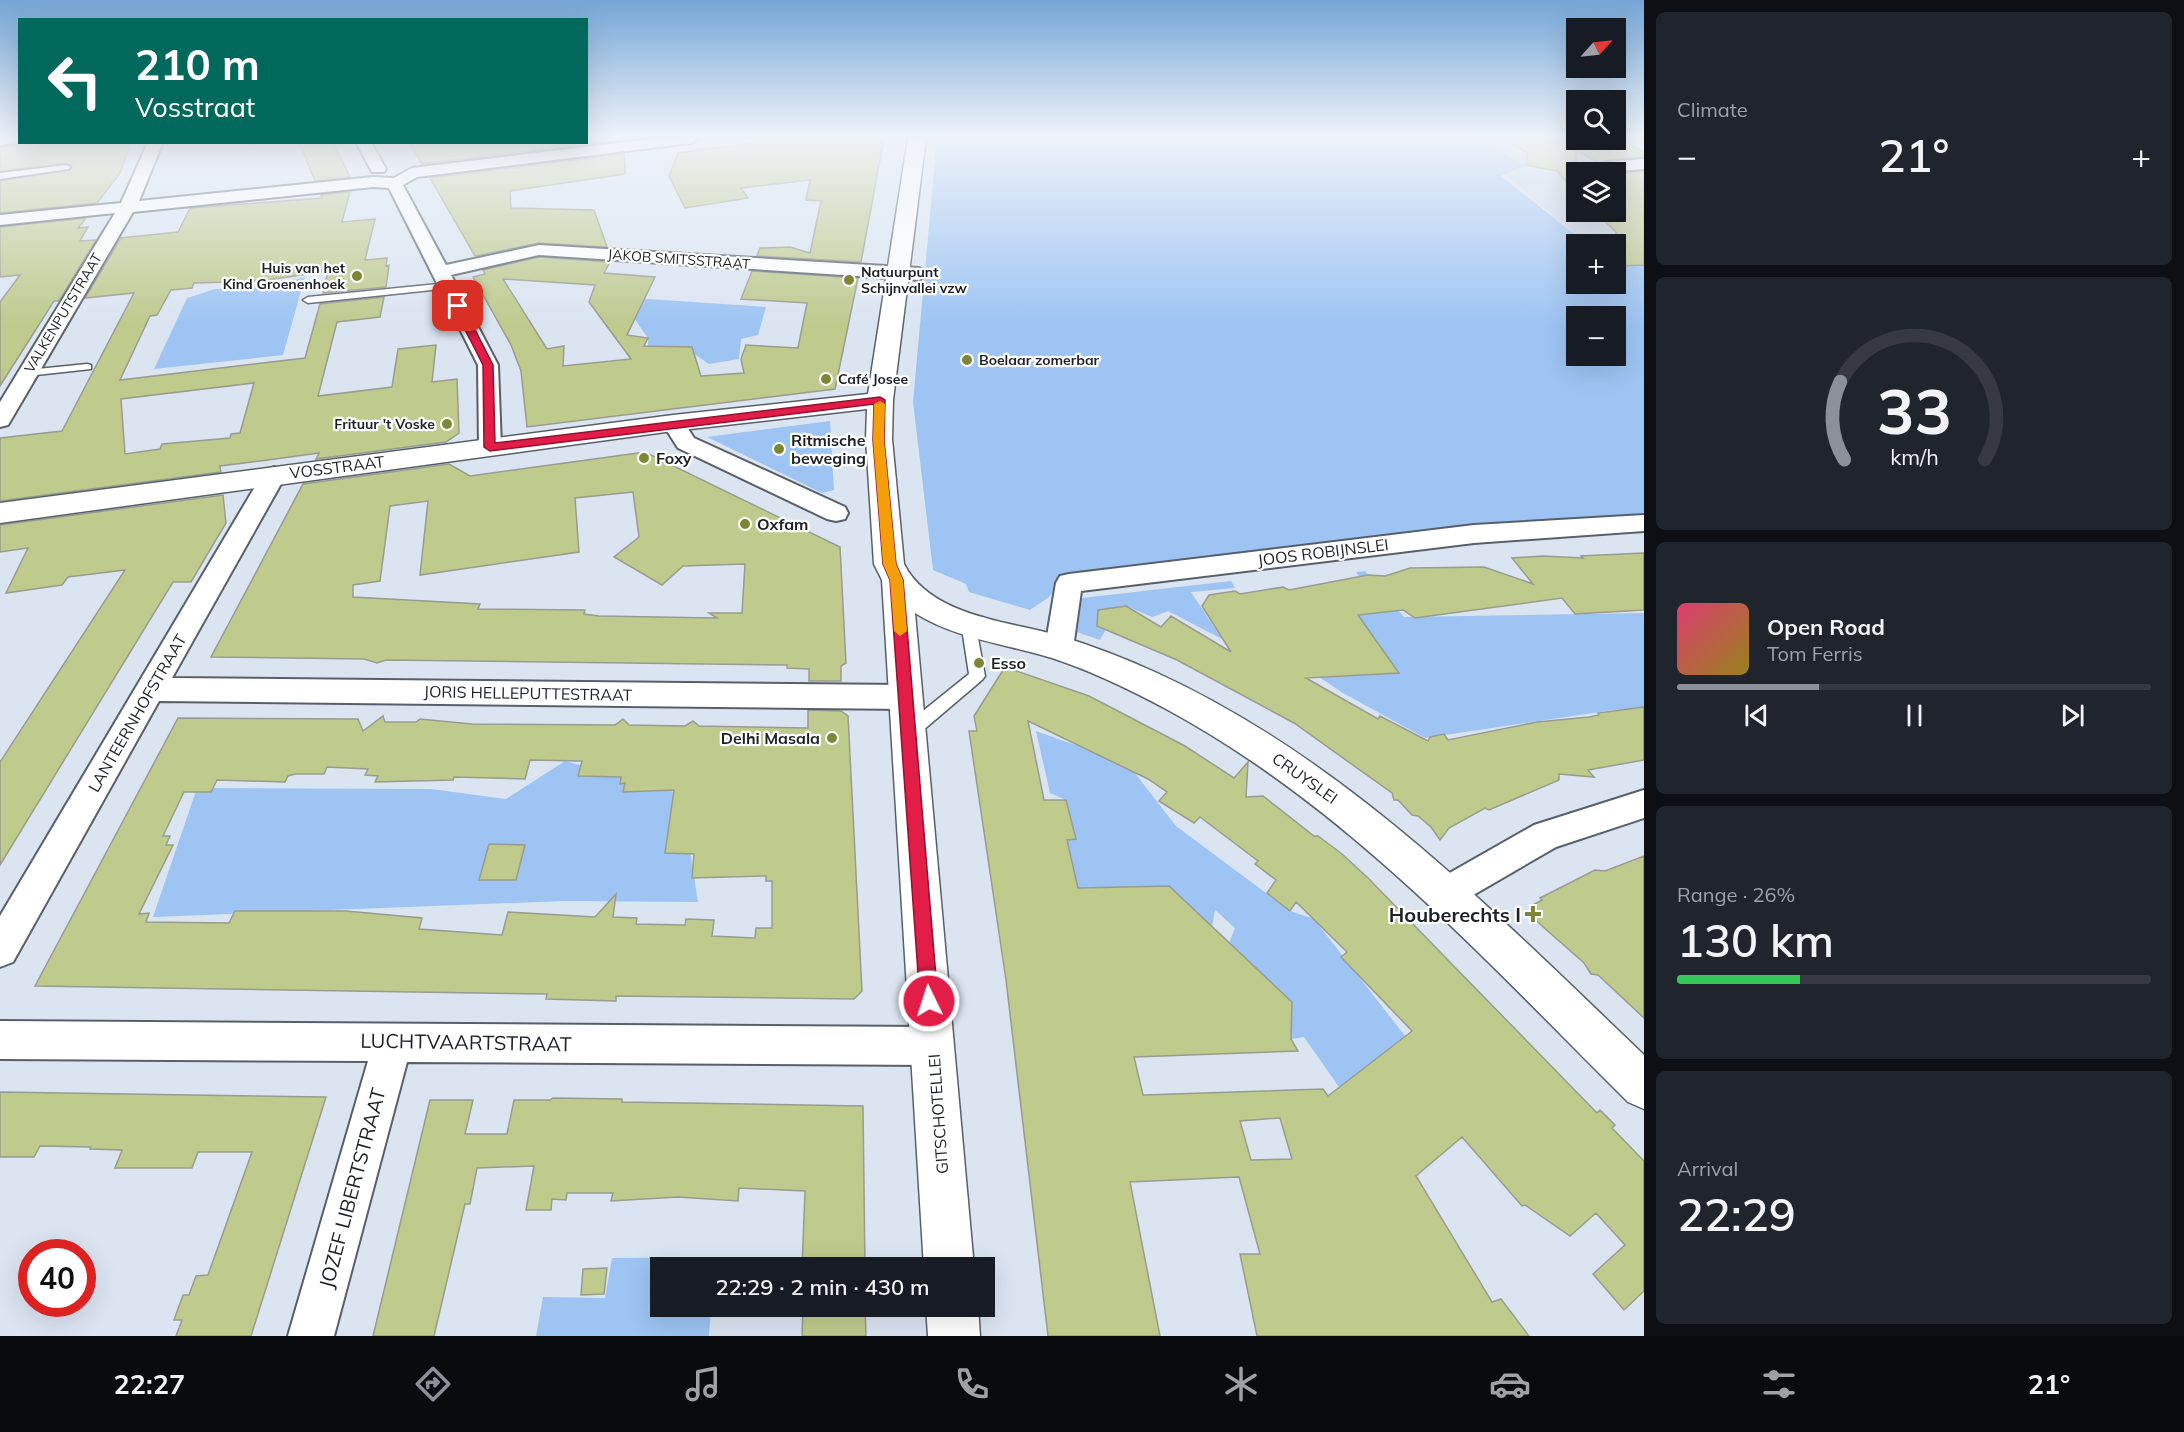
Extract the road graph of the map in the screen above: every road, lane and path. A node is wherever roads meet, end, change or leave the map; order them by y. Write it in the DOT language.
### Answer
graph roads {
  1 [pos="130,200"];
  2 [pos="159,200"];
  3 [pos="402,200"];
  4 [pos="913,200"];
  5 [pos="128,204"];
  6 [pos="0,210"];
  7 [pos="0,220"];
  8 [pos="908,274"];
  9 [pos="444,279"];
  10 [pos="308,300"];
  11 [pos="87,367"];
  12 [pos="27,373"];
  13 [pos="880,400"];
  14 [pos="0,420"];
  15 [pos="673,423"];
  16 [pos="490,447"];
  17 [pos="274,475"];
  18 [pos="0,513"];
  19 [pos="836,513"];
  20 [pos="1644,523"];
  21 [pos="897,580"];
  22 [pos="968,622"];
  23 [pos="1059,648"];
  24 [pos="151,689"];
  25 [pos="907,715"];
  26 [pos="1644,804"];
  27 [pos="1444,894"];
  28 [pos="0,950"];
  29 [pos="0,1040"];
  30 [pos="393,1041"];
  31 [pos="932,1046"];
  32 [pos="1644,1086"];
  33 [pos="948,1257"];
  34 [pos="953,1317"];
  35 [pos="311,1336"];
  36 [pos="954,1336"];
  1 -- 5 [label="street, VALKENPUTSTRAAT"];
  2 -- 5 [label="street"];
  3 -- 9 [label="street"];
  4 -- 8 [label="street, GITSCHOTELLEI"];
  5 -- 6 [label="street"];
  5 -- 7 [label="street"];
  5 -- 12 [label="street, VALKENPUTSTRAAT"];
  8 -- 9 [label="street, JAKOB SMITSSTRAAT"];
  8 -- 13 [label="street, GITSCHOTELLEI"];
  9 -- 10 [label="lane"];
  9 -- 16 [label="street"];
  11 -- 12 [label="lane"];
  12 -- 14 [label="street, VALKENPUTSTRAAT"];
  13 -- 15 [label="street, VOSSTRAAT"];
  13 -- 21 [label="street, GITSCHOTELLEI"];
  15 -- 16 [label="street, VOSSTRAAT"];
  15 -- 19 [label="street"];
  16 -- 17 [label="street, VOSSTRAAT"];
  17 -- 18 [label="street, VOSSTRAAT"];
  17 -- 24 [label="street, LANTEERNHOFSTRAAT"];
  20 -- 23 [label="street, JOOS ROBIJNSLEI"];
  21 -- 22 [label="street, CRUYSLEI"];
  21 -- 25 [label="street, GITSCHOTELLEI"];
  22 -- 23 [label="street, CRUYSLEI"];
  22 -- 25 [label="lane"];
  23 -- 27 [label="street, CRUYSLEI"];
  24 -- 25 [label="street, JORIS HELLEPUTTESTRAAT"];
  24 -- 28 [label="street, LANTEERNHOFSTRAAT"];
  25 -- 31 [label="street, GITSCHOTELLEI"];
  26 -- 27 [label="street"];
  27 -- 32 [label="street, CRUYSLEI"];
  29 -- 30 [label="street, LUCHTVAARTSTRAAT"];
  30 -- 31 [label="street, LUCHTVAARTSTRAAT"];
  30 -- 35 [label="street, JOZEF LIBERTSTRAAT"];
  31 -- 33 [label="street, GITSCHOTELLEI"];
  34 -- 36 [label="street"];
}
